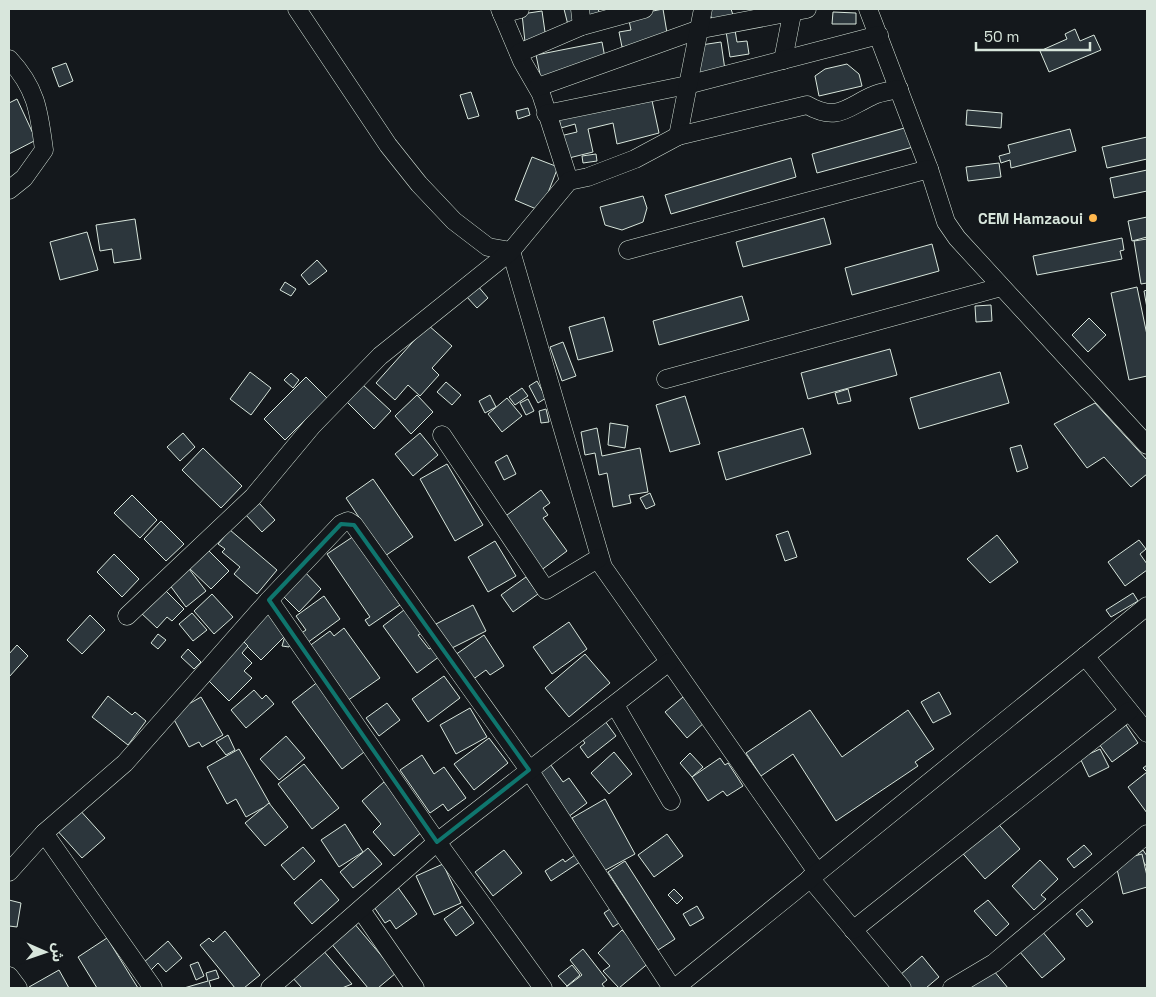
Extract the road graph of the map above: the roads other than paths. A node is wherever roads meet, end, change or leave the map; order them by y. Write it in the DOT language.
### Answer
graph roads {
  1 [pos="297,9"];
  2 [pos="520,9"];
  3 [pos="644,9"];
  4 [pos="703,9"];
  5 [pos="868,9"];
  6 [pos="797,10"];
  7 [pos="501,11"];
  8 [pos="581,17"];
  9 [pos="698,30"];
  10 [pos="879,35"];
  11 [pos="519,53"];
  12 [pos="9,59"];
  13 [pos="783,60"];
  14 [pos="687,85"];
  15 [pos="538,87"];
  16 [pos="899,89"];
  17 [pos="546,114"];
  18 [pos="678,136"];
  19 [pos="929,168"];
  20 [pos="569,181"];
  21 [pos="9,190"];
  22 [pos="628,250"];
  23 [pos="511,251"];
  24 [pos="1001,287"];
  25 [pos="666,379"];
  26 [pos="442,435"];
  27 [pos="1147,445"];
  28 [pos="599,558"];
  29 [pos="268,600"];
  30 [pos="1147,606"];
  31 [pos="128,616"];
  32 [pos="1085,656"];
  33 [pos="669,662"];
  34 [pos="615,705"];
  35 [pos="1141,720"];
  36 [pos="529,770"];
  37 [pos="671,801"];
  38 [pos="44,833"];
  39 [pos="1147,834"];
  40 [pos="437,842"];
  41 [pos="9,872"];
  42 [pos="814,875"];
  43 [pos="361,910"];
  44 [pos="853,930"];
  45 [pos="9,976"];
  46 [pos="289,982"];
  47 [pos="18,988"];
  48 [pos="153,988"];
  49 [pos="270,988"];
  50 [pos="415,988"];
  51 [pos="543,988"];
  52 [pos="674,988"];
  53 [pos="902,988"];
  54 [pos="952,988"];
  1 -- 23 [label="street"];
  2 -- 7 [label="street"];
  3 -- 8 [label="street"];
  4 -- 9 [label="street"];
  5 -- 10 [label="street"];
  6 -- 9 [label="street"];
  6 -- 13 [label="street"];
  7 -- 11 [label="street"];
  8 -- 11 [label="street"];
  9 -- 14 [label="street"];
  9 -- 15 [label="street"];
  10 -- 13 [label="street"];
  10 -- 16 [label="street"];
  11 -- 15 [label="street"];
  12 -- 21 [label="street"];
  13 -- 14 [label="street"];
  14 -- 17 [label="street"];
  14 -- 18 [label="street"];
  15 -- 17 [label="street"];
  16 -- 18 [label="street"];
  16 -- 19 [label="street"];
  17 -- 20 [label="street"];
  18 -- 20 [label="street"];
  19 -- 22 [label="street"];
  19 -- 24 [label="street"];
  20 -- 23 [label="street"];
  23 -- 28 [label="street"];
  23 -- 31 [label="street"];
  24 -- 25 [label="street"];
  24 -- 27 [label="street"];
  26 -- 28 [label="street"];
  28 -- 33 [label="street"];
  29 -- 36 [label="street"];
  29 -- 38 [label="street"];
  29 -- 40 [label="street"];
  30 -- 32 [label="street"];
  32 -- 35 [label="street"];
  32 -- 42 [label="street"];
  33 -- 34 [label="street"];
  33 -- 42 [label="street"];
  34 -- 36 [label="street"];
  34 -- 37 [label="street"];
  35 -- 44 [label="street"];
  36 -- 40 [label="street"];
  36 -- 52 [label="street"];
  38 -- 41 [label="street"];
  38 -- 48 [label="street"];
  39 -- 54 [label="street"];
  40 -- 43 [label="street"];
  40 -- 51 [label="street"];
  42 -- 44 [label="street"];
  42 -- 52 [label="street"];
  43 -- 46 [label="street"];
  43 -- 50 [label="street"];
  44 -- 53 [label="street"];
  45 -- 47 [label="street"];
  46 -- 49 [label="street"];
}
